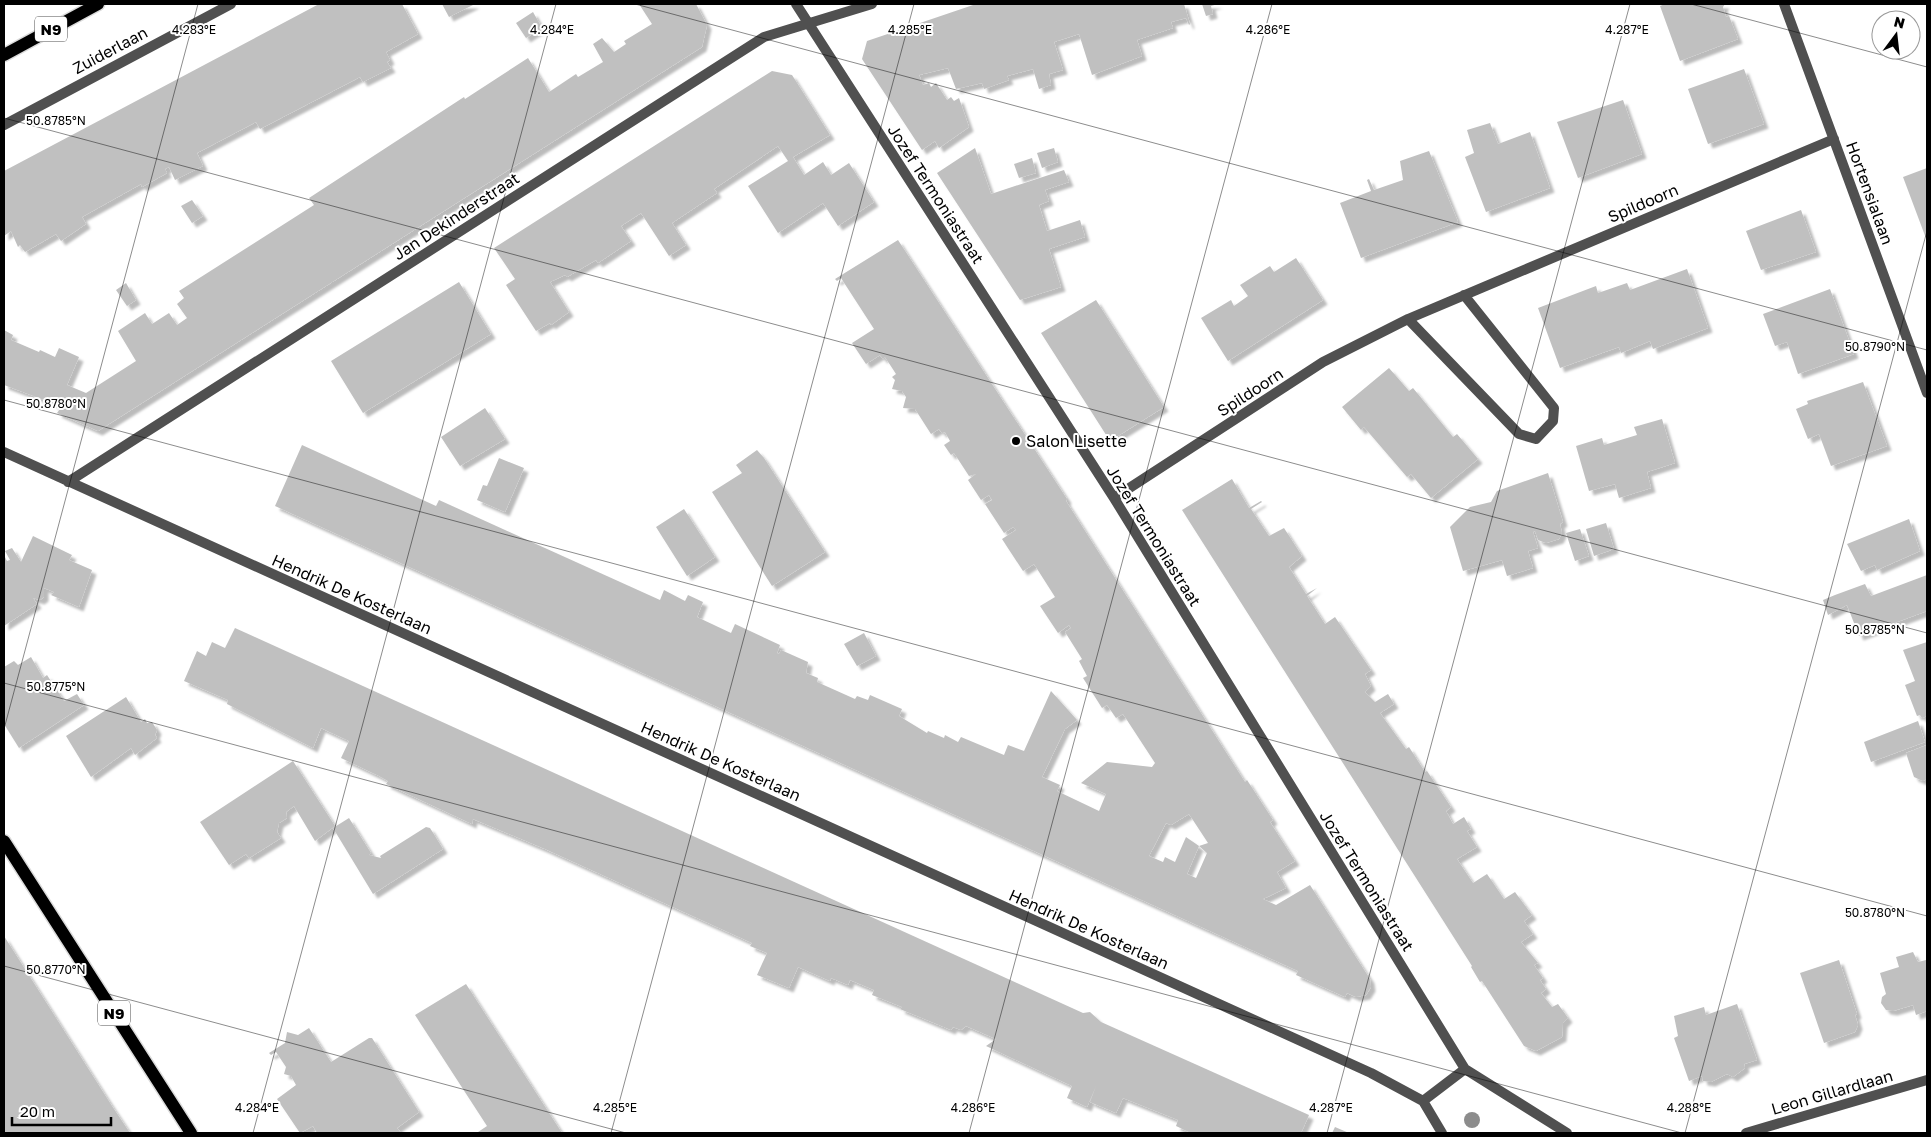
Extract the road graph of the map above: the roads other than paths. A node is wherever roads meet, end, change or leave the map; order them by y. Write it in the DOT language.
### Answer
graph roads {
  1 [pos="98,4"];
  2 [pos="231,4"];
  3 [pos="796,4"];
  4 [pos="872,4"];
  5 [pos="1784,4"];
  6 [pos="808,25"];
  7 [pos="4,55"];
  8 [pos="4,125"];
  9 [pos="1834,139"];
  10 [pos="1464,295"];
  11 [pos="1408,319"];
  12 [pos="1927,393"];
  13 [pos="4,452"];
  14 [pos="68,482"];
  15 [pos="1114,498"];
  16 [pos="4,841"];
  17 [pos="1465,1069"];
  18 [pos="1927,1080"];
  19 [pos="1423,1101"];
  20 [pos="191,1133"];
  21 [pos="1442,1133"];
  22 [pos="1566,1133"];
  23 [pos="1746,1133"];
  1 -- 7 [label="main road, N9"];
  2 -- 8 [label="street, Zuiderlaan"];
  3 -- 6 [label="street"];
  4 -- 6 [label="street, Jan Dekinderstraat"];
  5 -- 9 [label="street, Hortensialaan"];
  6 -- 14 [label="street, Jan Dekinderstraat"];
  6 -- 15 [label="street, Jozef Termoniastraat"];
  9 -- 10 [label="street, Spildoorn"];
  9 -- 12 [label="street, Hortensialaan"];
  10 -- 11 [label="street, Spildoorn"];
  10 -- 11 [label="street"];
  11 -- 15 [label="street, Spildoorn"];
  13 -- 14 [label="street, Hendrik De Kosterlaan"];
  14 -- 19 [label="street, Hendrik De Kosterlaan"];
  15 -- 17 [label="street, Jozef Termoniastraat"];
  16 -- 20 [label="main road, N9"];
  17 -- 19 [label="street"];
  17 -- 22 [label="street"];
  18 -- 23 [label="street, Leon Gillardlaan"];
  19 -- 21 [label="street"];
}
